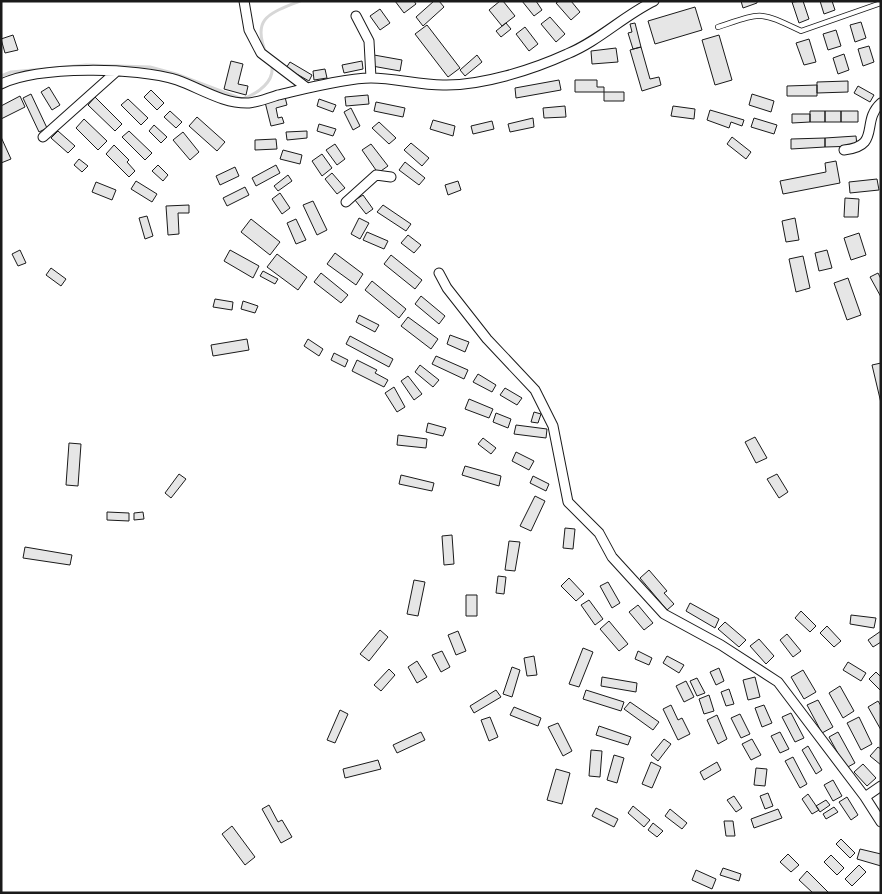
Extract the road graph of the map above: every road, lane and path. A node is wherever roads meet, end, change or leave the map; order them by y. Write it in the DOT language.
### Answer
graph roads {
  1 [pos="244,1"];
  2 [pos="654,1"];
  3 [pos="881,3"];
  4 [pos="356,16"];
  5 [pos="718,27"];
  6 [pos="117,71"];
  7 [pos="371,78"];
  8 [pos="1,84"];
  9 [pos="307,88"];
  10 [pos="881,103"];
  11 [pos="43,137"];
  12 [pos="844,150"];
  13 [pos="391,177"];
  14 [pos="346,202"];
  15 [pos="439,273"];
  16 [pos="881,786"];
  17 [pos="865,797"];
  18 [pos="881,822"];
  1 -- 9 [label="street"];
  2 -- 7 [label="street"];
  3 -- 5 [label="lane"];
  4 -- 7 [label="street"];
  6 -- 8 [label="street"];
  6 -- 9 [label="street"];
  6 -- 11 [label="street"];
  7 -- 9 [label="street"];
  10 -- 12 [label="street"];
  13 -- 14 [label="street"];
  15 -- 17 [label="street"];
  16 -- 17 [label="street"];
  17 -- 18 [label="street"];
}
